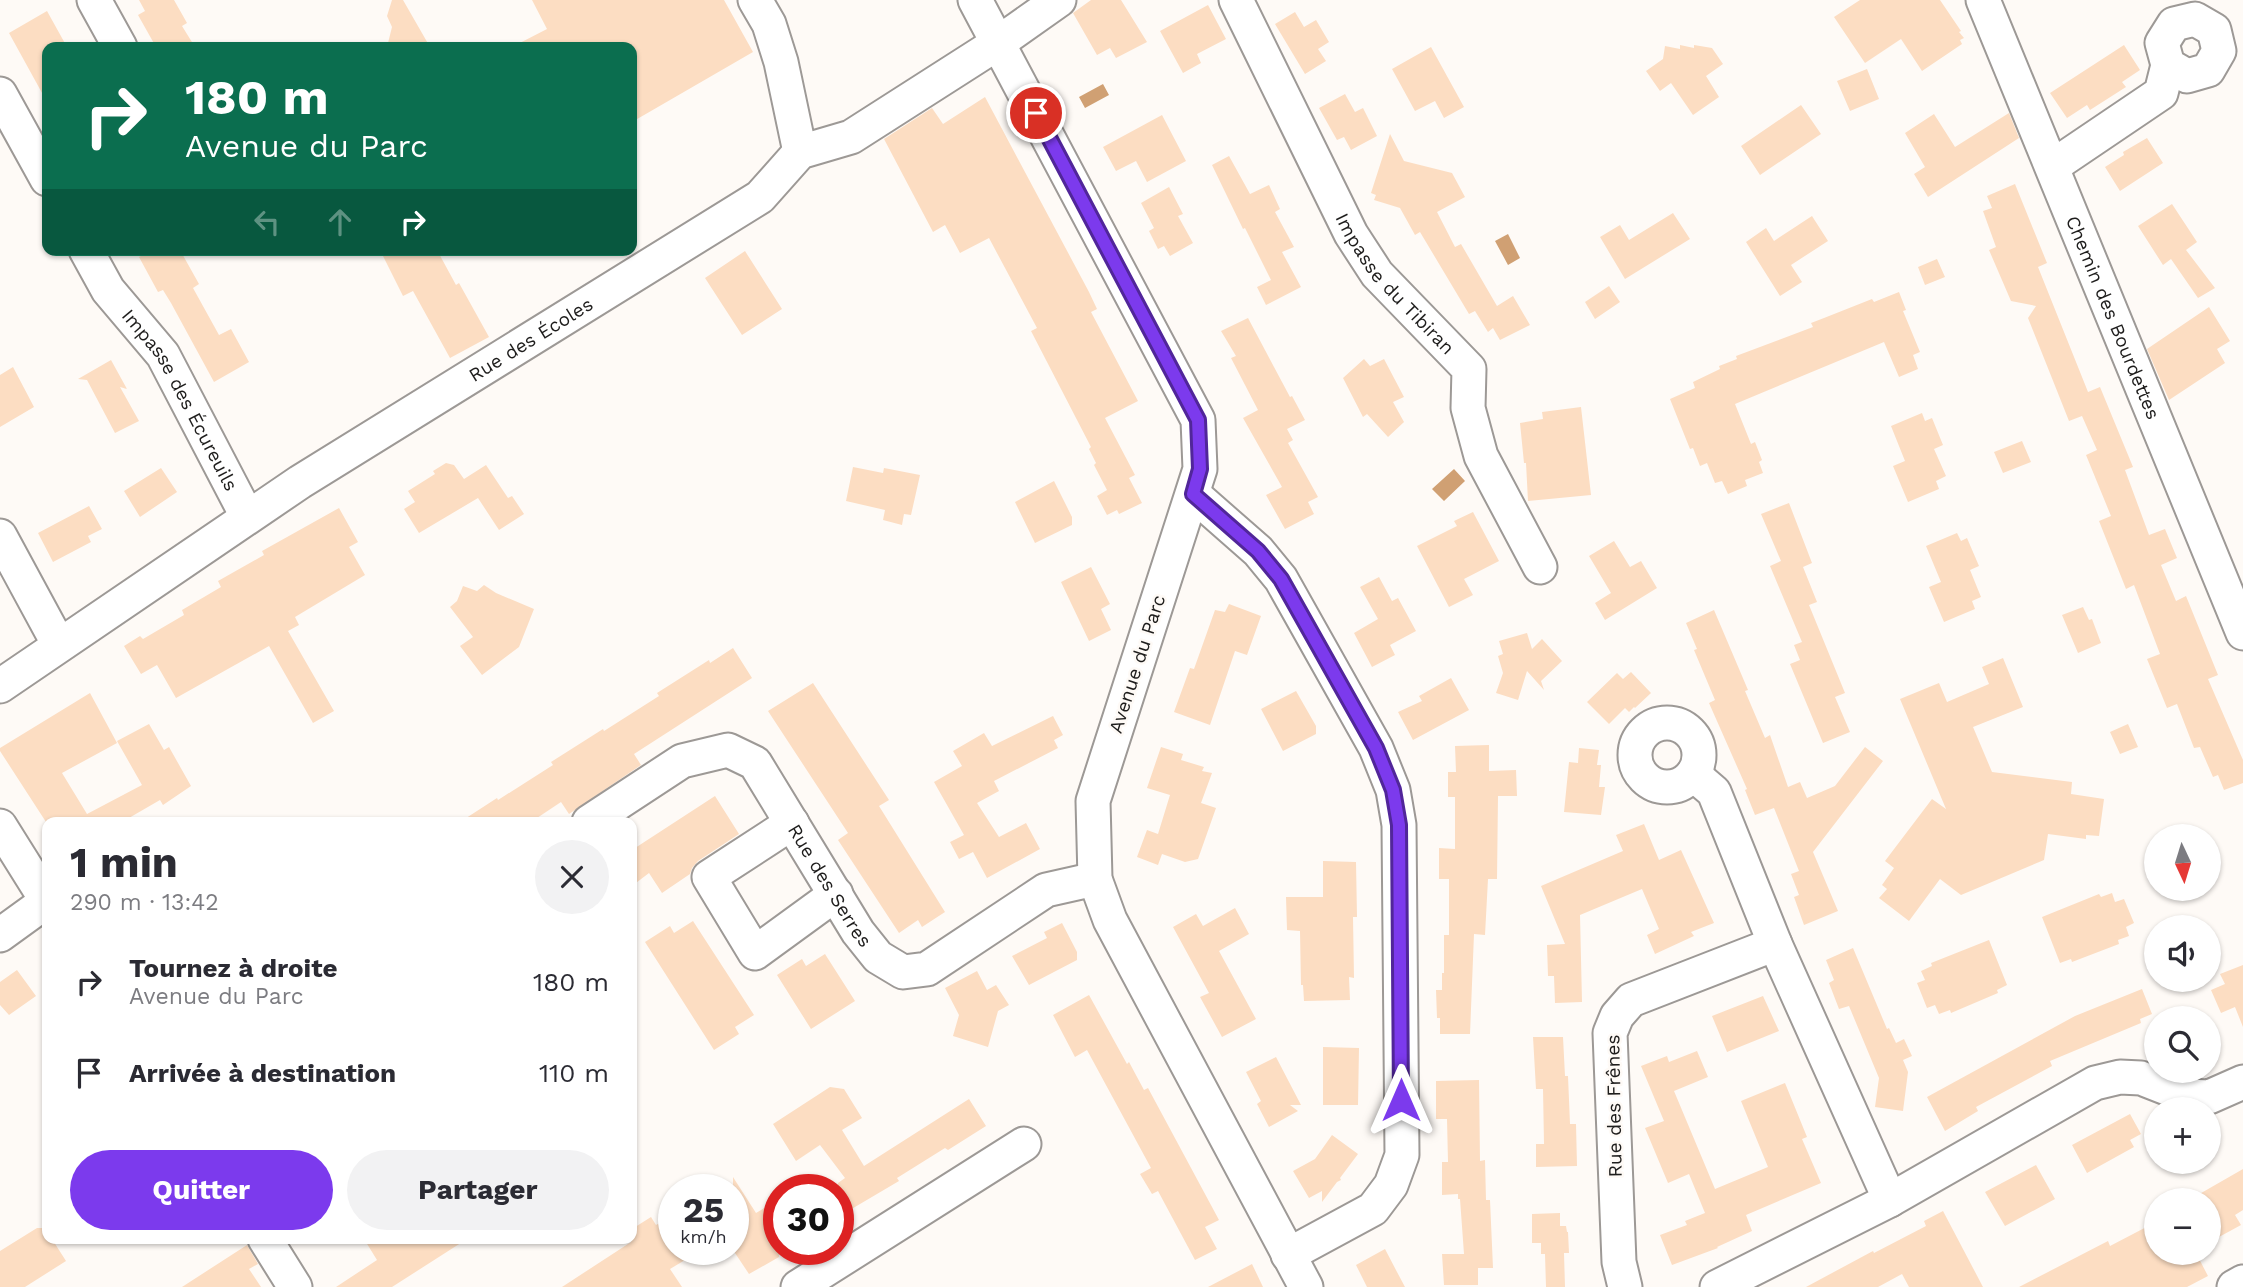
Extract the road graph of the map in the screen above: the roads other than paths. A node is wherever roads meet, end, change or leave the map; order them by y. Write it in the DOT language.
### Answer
graph roads {
  1 [pos="94,0"];
  2 [pos="755,0"];
  3 [pos="975,0"];
  4 [pos="1059,0"];
  5 [pos="1236,0"];
  6 [pos="1983,0"];
  7 [pos="117,42"];
  8 [pos="998,43"];
  9 [pos="2168,65"];
  10 [pos="0,94"];
  11 [pos="800,152"];
  12 [pos="2053,166"];
  13 [pos="42,170"];
  14 [pos="89,256"];
  15 [pos="109,256"];
  16 [pos="108,290"];
  17 [pos="1193,494"];
  18 [pos="247,516"];
  19 [pos="0,536"];
  20 [pos="1540,567"];
  21 [pos="2243,633"];
  22 [pos="60,645"];
  23 [pos="0,686"];
  24 [pos="1693,774"];
  25 [pos="597,817"];
  26 [pos="792,823"];
  27 [pos="0,826"];
  28 [pos="1095,879"];
  29 [pos="42,893"];
  30 [pos="836,894"];
  31 [pos="42,905"];
  32 [pos="0,935"];
  33 [pos="1775,944"];
  34 [pos="2243,1082"];
  35 [pos="1024,1144"];
  36 [pos="1890,1200"];
  37 [pos="268,1244"];
  38 [pos="1288,1255"];
  39 [pos="2243,1282"];
  40 [pos="295,1287"];
  41 [pos="798,1287"];
  42 [pos="1306,1287"];
  43 [pos="1625,1287"];
  44 [pos="1717,1287"];
  45 [pos="2234,1287"];
  1 -- 7 [label="street"];
  2 -- 11 [label="street"];
  3 -- 8 [label="street, Avenue du Parc"];
  4 -- 8 [label="street"];
  5 -- 20 [label="street, Impasse du Tibiran"];
  6 -- 12 [label="street, Chemin des Bourdettes"];
  8 -- 11 [label="street"];
  8 -- 17 [label="street, Avenue du Parc"];
  9 -- 12 [label="street"];
  10 -- 13 [label="street"];
  11 -- 18 [label="street, Rue des Écoles"];
  12 -- 21 [label="street, Chemin des Bourdettes"];
  14 -- 16 [label="street, Impasse des Écureuils"];
  15 -- 16 [label="street, Impasse des Écureuils"];
  16 -- 18 [label="street, Impasse des Écureuils"];
  17 -- 28 [label="street, Avenue du Parc"];
  17 -- 38 [label="street"];
  18 -- 22 [label="street, Rue des Écoles"];
  19 -- 22 [label="street"];
  22 -- 23 [label="street, Rue des Écoles"];
  24 -- 33 [label="street"];
  25 -- 26 [label="street, Rue des Serres"];
  26 -- 30 [label="street, Rue des Serres"];
  26 -- 30 [label="street"];
  27 -- 29 [label="street"];
  28 -- 30 [label="street, Rue des Serres"];
  28 -- 38 [label="street, Avenue du Parc"];
  31 -- 32 [label="street"];
  33 -- 36 [label="street"];
  33 -- 43 [label="street, Rue des Frênes"];
  34 -- 36 [label="street"];
  35 -- 41 [label="street"];
  36 -- 44 [label="street"];
  37 -- 40 [label="street"];
  38 -- 42 [label="street, Avenue du Parc"];
  39 -- 45 [label="street"];
}
